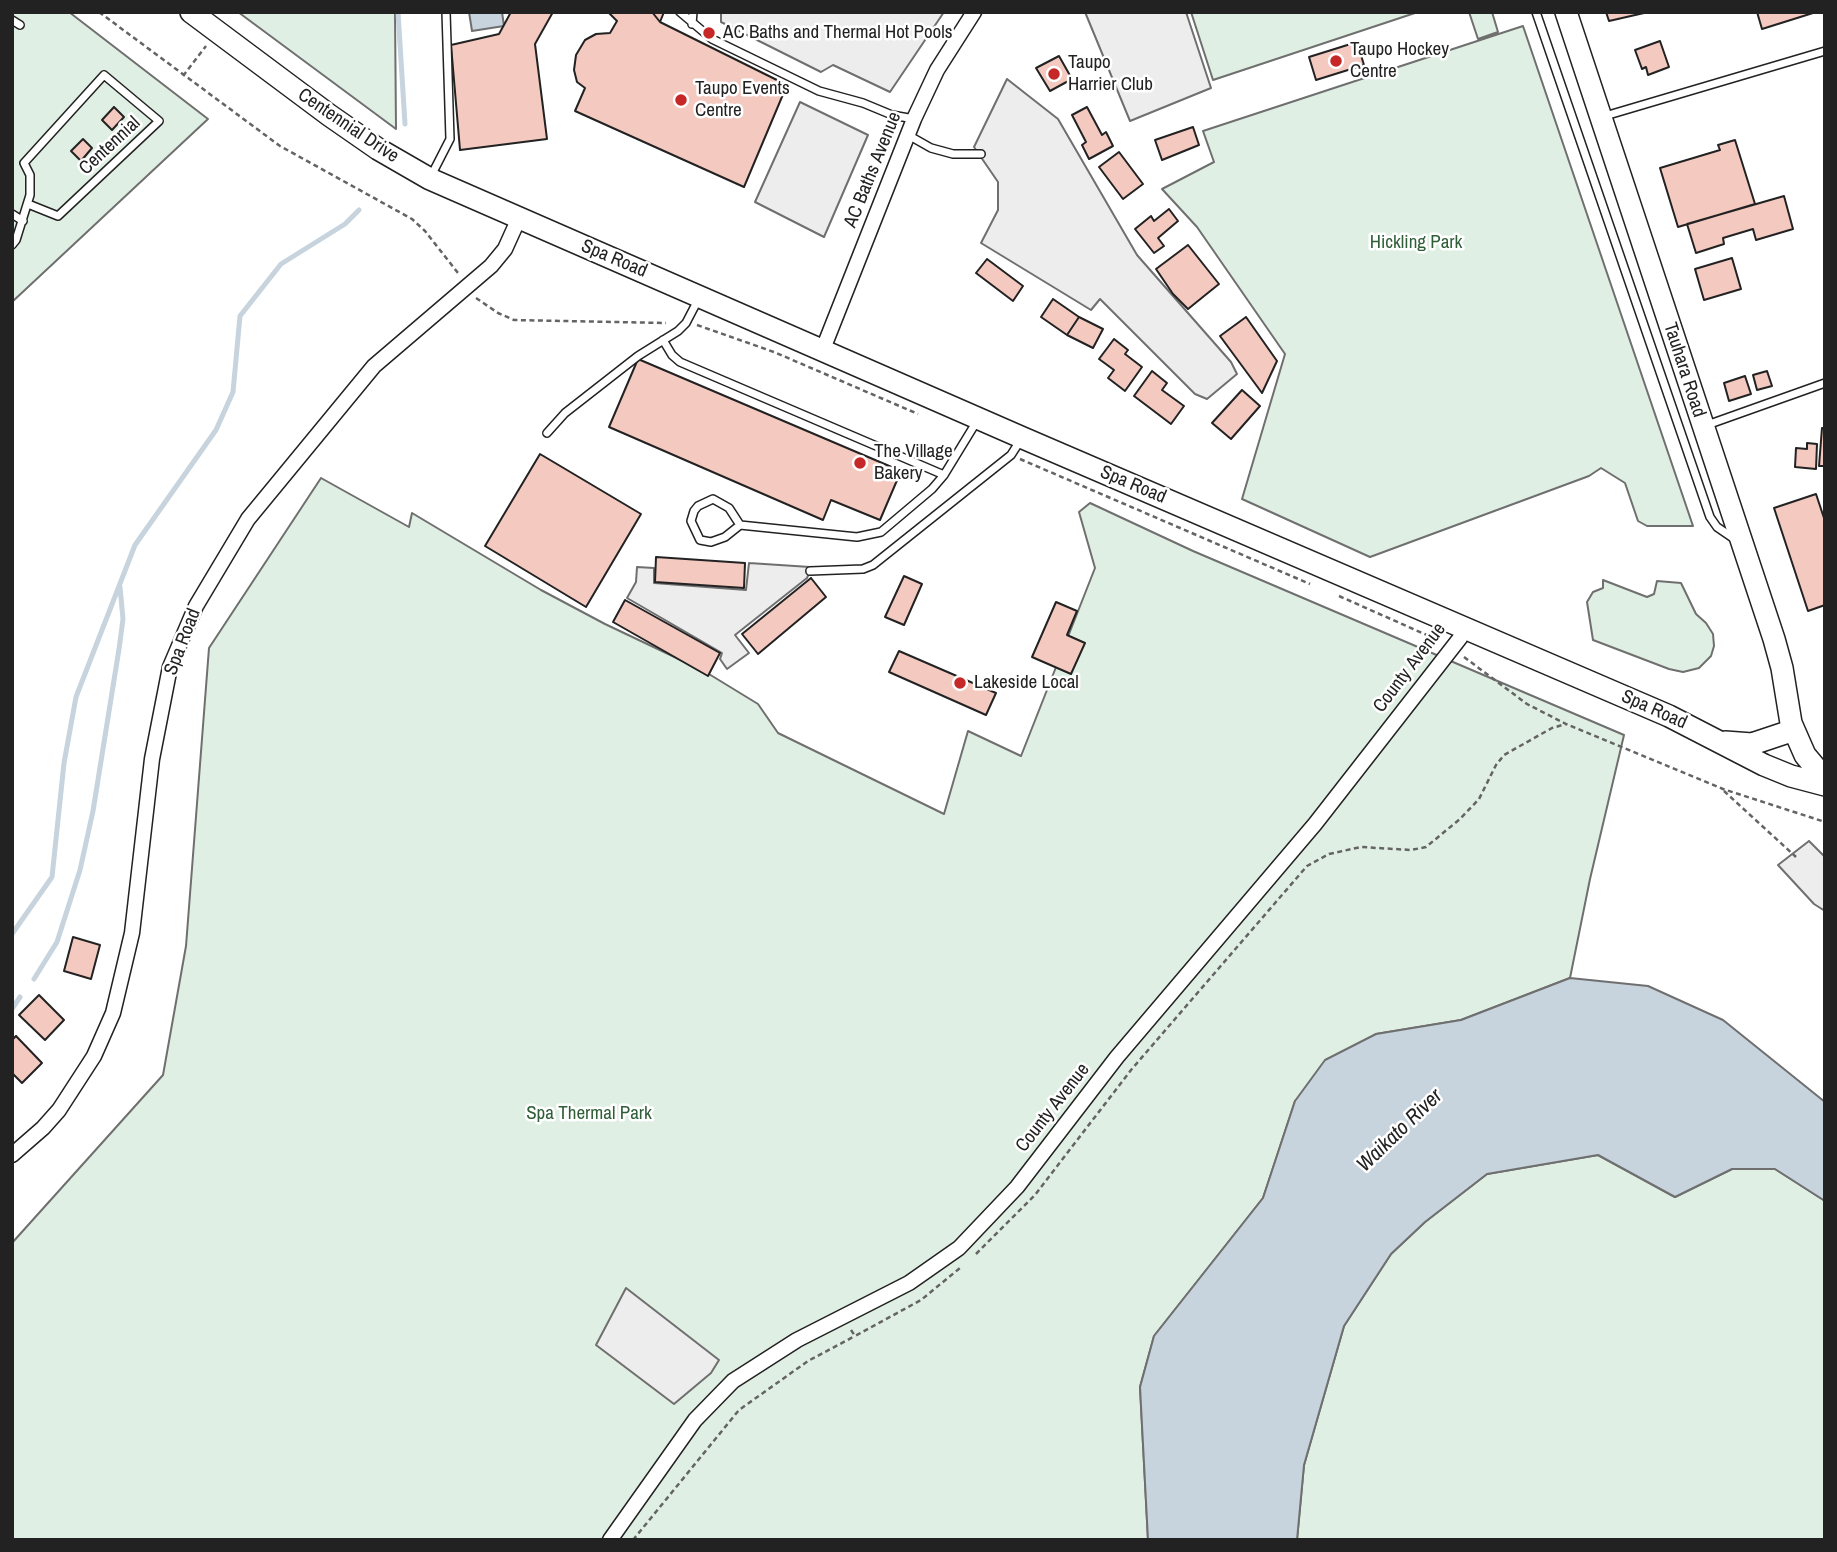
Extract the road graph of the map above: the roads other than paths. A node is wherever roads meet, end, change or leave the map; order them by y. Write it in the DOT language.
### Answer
graph roads {
  1 [pos="191,12"];
  2 [pos="446,12"];
  3 [pos="680,12"];
  4 [pos="693,12"];
  5 [pos="974,12"];
  6 [pos="1536,12"];
  7 [pos="1566,12"];
  8 [pos="12,20"];
  9 [pos="692,24"];
  10 [pos="20,25"];
  11 [pos="1825,51"];
  12 [pos="1601,117"];
  13 [pos="914,119"];
  14 [pos="908,135"];
  15 [pos="981,154"];
  16 [pos="430,179"];
  17 [pos="28,204"];
  18 [pos="12,214"];
  19 [pos="519,218"];
  20 [pos="23,221"];
  21 [pos="12,245"];
  22 [pos="700,296"];
  23 [pos="663,341"];
  24 [pos="823,349"];
  25 [pos="1825,383"];
  26 [pos="979,418"];
  27 [pos="1703,427"];
  28 [pos="547,433"];
  29 [pos="1023,438"];
  30 [pos="944,475"];
  31 [pos="740,525"];
  32 [pos="1742,545"];
  33 [pos="810,571"];
  34 [pos="1464,627"];
  35 [pos="1794,730"];
  36 [pos="1720,741"];
  37 [pos="1825,779"];
  38 [pos="1825,785"];
  39 [pos="12,1155"];
  40 [pos="610,1540"];
  1 -- 16 [label="main road, Centennial Drive"];
  2 -- 16 [label="lane"];
  3 -- 9 [label="lane"];
  4 -- 9 [label="lane"];
  5 -- 13 [label="street, AC Baths Avenue"];
  6 -- 32 [label="lane"];
  7 -- 12 [label="main road, Tauhara Road"];
  8 -- 10 [label="lane"];
  9 -- 13 [label="lane"];
  11 -- 12 [label="lane"];
  12 -- 27 [label="main road, Tauhara Road"];
  13 -- 14 [label="street, AC Baths Avenue"];
  14 -- 15 [label="lane"];
  14 -- 24 [label="street, AC Baths Avenue"];
  16 -- 19 [label="main road, Centennial Drive"];
  17 -- 17 [label="lane, Centennial"];
  17 -- 20 [label="lane, Centennial"];
  18 -- 20 [label="lane"];
  19 -- 22 [label="main road, Spa Road"];
  19 -- 39 [label="street, Spa Road"];
  20 -- 21 [label="lane, Centennial"];
  22 -- 23 [label="lane"];
  22 -- 24 [label="main road, Spa Road"];
  23 -- 28 [label="lane"];
  23 -- 30 [label="lane"];
  24 -- 26 [label="main road, Spa Road"];
  25 -- 27 [label="lane"];
  26 -- 29 [label="main road, Spa Road"];
  26 -- 30 [label="lane"];
  27 -- 32 [label="main road, Tauhara Road"];
  29 -- 33 [label="lane"];
  29 -- 34 [label="main road, Spa Road"];
  30 -- 31 [label="lane"];
  31 -- 31 [label="lane"];
  32 -- 35 [label="main road, Tauhara Road"];
  34 -- 36 [label="main road, Spa Road"];
  34 -- 40 [label="street, County Avenue"];
  35 -- 36 [label="main road, Spa Road"];
  35 -- 37 [label="main road"];
  36 -- 38 [label="main road, Spa Road"];
}
